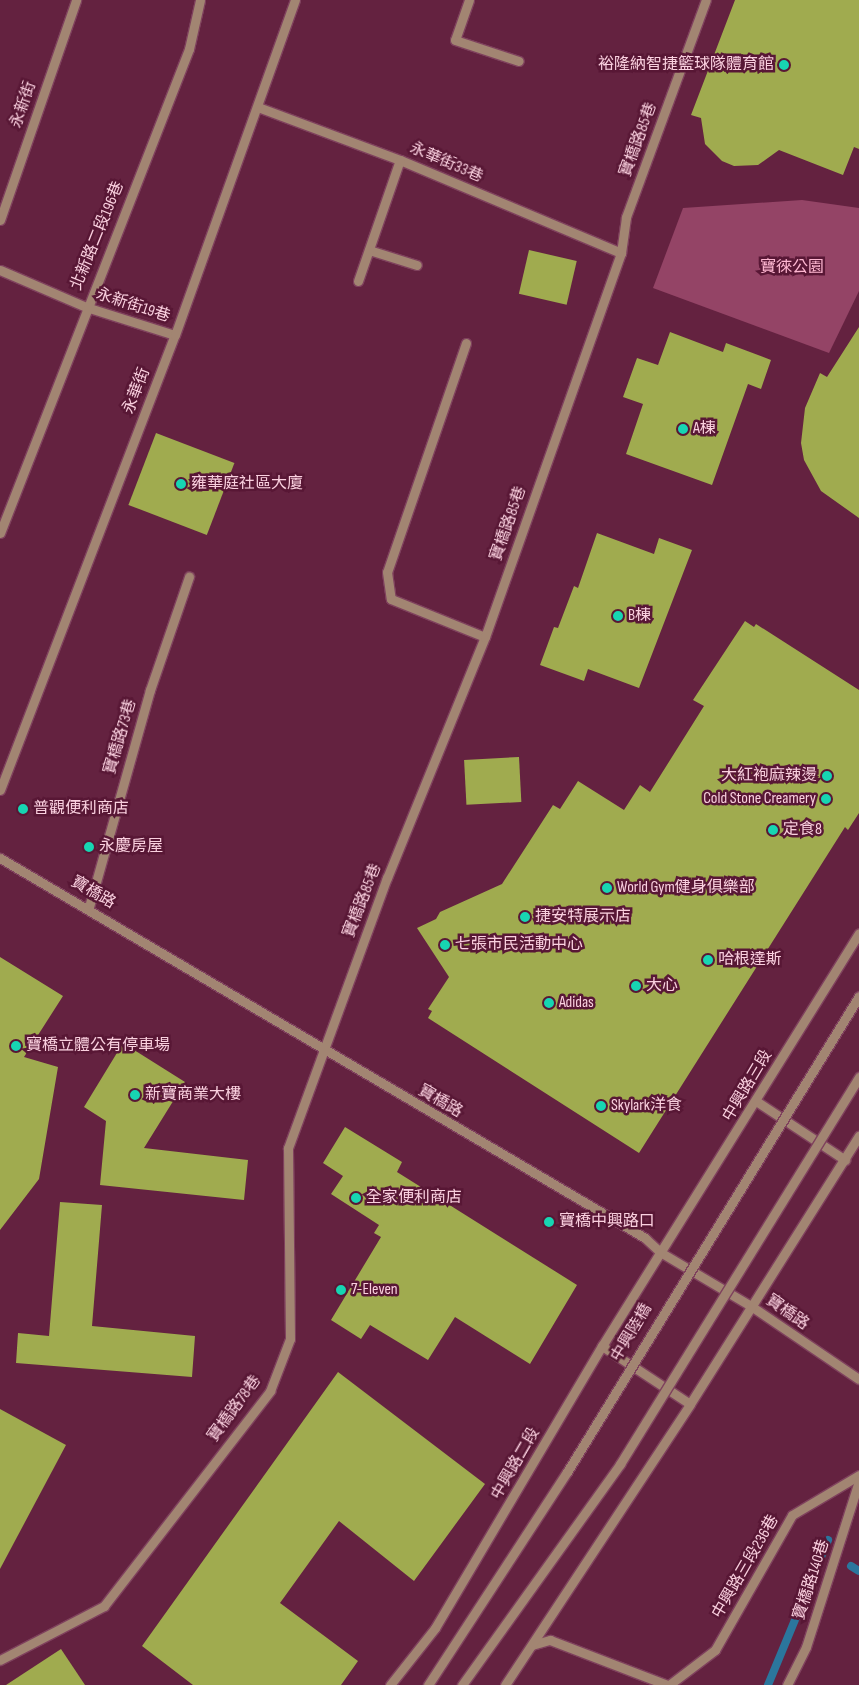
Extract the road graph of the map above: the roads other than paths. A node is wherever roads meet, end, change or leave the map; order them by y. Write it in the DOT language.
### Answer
graph roads {
  1 [pos="76,0"];
  2 [pos="200,0"];
  3 [pos="294,0"];
  4 [pos="469,0"];
  5 [pos="706,0"];
  6 [pos="519,61"];
  7 [pos="258,107"];
  8 [pos="400,160"];
  9 [pos="0,220"];
  10 [pos="370,250"];
  11 [pos="621,253"];
  12 [pos="417,265"];
  13 [pos="0,270"];
  14 [pos="358,281"];
  15 [pos="86,307"];
  16 [pos="175,335"];
  17 [pos="466,343"];
  18 [pos="0,533"];
  19 [pos="188,577"];
  20 [pos="485,638"];
  21 [pos="0,790"];
  22 [pos="0,858"];
  23 [pos="89,908"];
  24 [pos="859,933"];
  25 [pos="859,996"];
  26 [pos="324,1051"];
  27 [pos="859,1077"];
  28 [pos="756,1101"];
  29 [pos="859,1136"];
  30 [pos="845,1160"];
  31 [pos="660,1252"];
  32 [pos="751,1306"];
  33 [pos="602,1346"];
  34 [pos="859,1380"];
  35 [pos="690,1404"];
  36 [pos="859,1475"];
  37 [pos="859,1481"];
  38 [pos="532,1645"];
  39 [pos="0,1660"];
  40 [pos="390,1685"];
  41 [pos="428,1685"];
  42 [pos="462,1685"];
  43 [pos="505,1685"];
  44 [pos="668,1685"];
  45 [pos="787,1685"];
  1 -- 9 [label="street, 永新街"];
  2 -- 15 [label="street, 北新路二段196巷"];
  3 -- 7 [label="street, 永華街"];
  4 -- 6 [label="street"];
  5 -- 11 [label="street, 寶橋路85巷"];
  7 -- 8 [label="street, 永華街33巷"];
  7 -- 16 [label="street, 永華街"];
  8 -- 10 [label="street"];
  8 -- 11 [label="street, 永華街33巷"];
  10 -- 12 [label="street"];
  10 -- 14 [label="street"];
  11 -- 20 [label="street, 寶橋路85巷"];
  13 -- 15 [label="street, 永新街19巷"];
  15 -- 16 [label="street, 永新街19巷"];
  15 -- 18 [label="street, 北新路二段196巷"];
  16 -- 21 [label="street, 永華街"];
  17 -- 20 [label="street"];
  19 -- 23 [label="street, 寶橋路73巷"];
  20 -- 26 [label="street, 寶橋路85巷"];
  22 -- 23 [label="street, 寶橋路"];
  23 -- 26 [label="street, 寶橋路"];
  24 -- 28 [label="street, 中興路三段"];
  25 -- 41 [label="street, 中興陸橋, bridge"];
  26 -- 31 [label="street, 寶橋路"];
  26 -- 39 [label="street, 寶橋路78巷"];
  27 -- 42 [label="street, bridge"];
  28 -- 30 [label="street"];
  28 -- 31 [label="street, 中興路三段"];
  29 -- 30 [label="street"];
  30 -- 32 [label="street"];
  31 -- 32 [label="street, 寶橋路"];
  31 -- 33 [label="street, 中興路二段"];
  32 -- 34 [label="street, 寶橋路"];
  32 -- 35 [label="street"];
  33 -- 35 [label="street"];
  33 -- 40 [label="street, 中興路二段"];
  35 -- 38 [label="street"];
  36 -- 44 [label="street, 中興路三段236巷"];
  37 -- 45 [label="street, 寶橋路140巷"];
  38 -- 43 [label="street"];
  38 -- 44 [label="street, 中興路三段236巷"];
}
